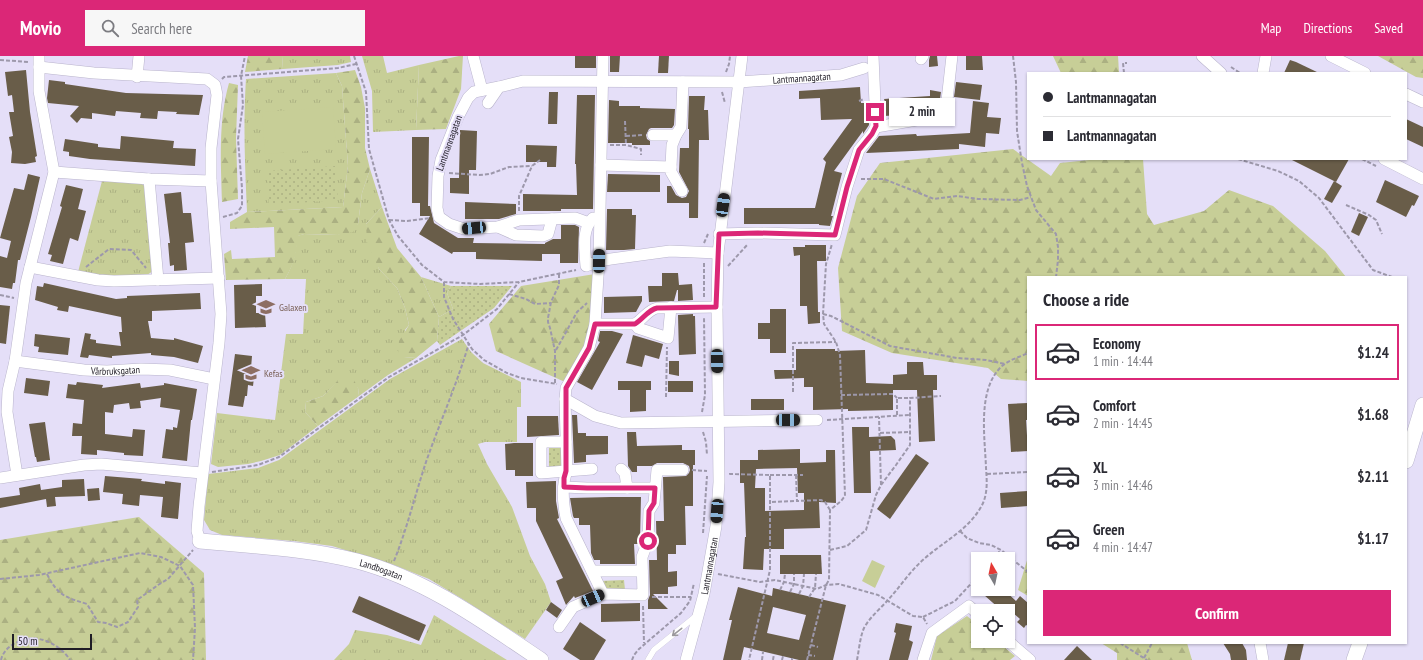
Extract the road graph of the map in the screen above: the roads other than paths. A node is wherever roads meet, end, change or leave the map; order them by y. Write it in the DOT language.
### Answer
graph roads {
  1 [pos="139,56"];
  2 [pos="473,56"];
  3 [pos="603,56"];
  4 [pos="742,56"];
  5 [pos="873,56"];
  6 [pos="952,56"];
  7 [pos="1202,56"];
  8 [pos="1266,56"];
  9 [pos="1331,56"];
  10 [pos="39,62"];
  11 [pos="864,68"];
  12 [pos="1220,72"];
  13 [pos="1263,72"];
  14 [pos="1363,72"];
  15 [pos="138,76"];
  16 [pos="602,81"];
  17 [pos="682,82"];
  18 [pos="739,82"];
  19 [pos="499,87"];
  20 [pos="482,90"];
  21 [pos="1407,94"];
  22 [pos="1423,102"];
  23 [pos="488,103"];
  24 [pos="876,126"];
  25 [pos="653,135"];
  26 [pos="676,135"];
  27 [pos="1386,160"];
  28 [pos="601,165"];
  29 [pos="671,167"];
  30 [pos="54,172"];
  31 [pos="1423,179"];
  32 [pos="149,180"];
  33 [pos="211,181"];
  34 [pos="682,191"];
  35 [pos="600,212"];
  36 [pos="552,219"];
  37 [pos="589,223"];
  38 [pos="498,227"];
  39 [pos="714,234"];
  40 [pos="718,253"];
  41 [pos="599,261"];
  42 [pos="30,267"];
  43 [pos="219,278"];
  44 [pos="156,280"];
  45 [pos="671,307"];
  46 [pos="716,307"];
  47 [pos="595,324"];
  48 [pos="635,324"];
  49 [pos="16,361"];
  50 [pos="214,379"];
  51 [pos="565,400"];
  52 [pos="1423,405"];
  53 [pos="817,420"];
  54 [pos="718,422"];
  55 [pos="566,442"];
  56 [pos="1407,458"];
  57 [pos="592,469"];
  58 [pos="621,469"];
  59 [pos="683,470"];
  60 [pos="566,471"];
  61 [pos="202,473"];
  62 [pos="17,475"];
  63 [pos="0,478"];
  64 [pos="564,487"];
  65 [pos="627,488"];
  66 [pos="655,488"];
  67 [pos="200,541"];
  68 [pos="592,571"];
  69 [pos="642,571"];
  70 [pos="603,594"];
  71 [pos="971,608"];
  72 [pos="699,614"];
  73 [pos="559,627"];
  74 [pos="1260,644"];
  75 [pos="1360,644"];
  76 [pos="1015,647"];
  77 [pos="541,660"];
  78 [pos="648,660"];
  79 [pos="686,660"];
  80 [pos="923,660"];
  81 [pos="1030,660"];
  82 [pos="1263,660"];
  83 [pos="1354,660"];
  1 -- 15 [label="street"];
  2 -- 20 [label="street"];
  3 -- 16 [label="street"];
  4 -- 18 [label="street, Lantmannagatan"];
  5 -- 24 [label="street"];
  6 -- 24 [label="street"];
  7 -- 12 [label="street"];
  8 -- 13 [label="street"];
  9 -- 14 [label="street"];
  10 -- 15 [label="street"];
  10 -- 30 [label="street"];
  11 -- 18 [label="street, Lantmannagatan"];
  15 -- 33 [label="street"];
  16 -- 17 [label="street, Lantmannagatan"];
  16 -- 19 [label="street, Lantmannagatan"];
  16 -- 28 [label="street"];
  17 -- 18 [label="street, Lantmannagatan"];
  17 -- 26 [label="street"];
  18 -- 39 [label="street, Lantmannagatan"];
  19 -- 20 [label="street, Lantmannagatan"];
  19 -- 23 [label="street"];
  20 -- 38 [label="street, Lantmannagatan"];
  21 -- 22 [label="street"];
  24 -- 39 [label="street"];
  25 -- 26 [label="street"];
  26 -- 29 [label="street"];
  27 -- 31 [label="street"];
  28 -- 29 [label="street"];
  28 -- 35 [label="street"];
  29 -- 34 [label="street"];
  30 -- 32 [label="street"];
  30 -- 42 [label="street"];
  32 -- 33 [label="street"];
  32 -- 44 [label="street"];
  33 -- 43 [label="street"];
  35 -- 37 [label="street"];
  35 -- 41 [label="street"];
  36 -- 37 [label="street"];
  36 -- 38 [label="street"];
  36 -- 38 [label="street"];
  37 -- 41 [label="street"];
  39 -- 40 [label="street, Lantmannagatan"];
  40 -- 41 [label="street"];
  40 -- 46 [label="street, Lantmannagatan"];
  41 -- 47 [label="street"];
  42 -- 44 [label="street"];
  42 -- 49 [label="street"];
  43 -- 44 [label="street"];
  43 -- 50 [label="street"];
  45 -- 46 [label="street"];
  45 -- 48 [label="street"];
  45 -- 48 [label="street"];
  46 -- 54 [label="street, Lantmannagatan"];
  47 -- 48 [label="street"];
  47 -- 51 [label="street"];
  49 -- 50 [label="street, Vårbruksgatan"];
  49 -- 62 [label="street"];
  50 -- 61 [label="street"];
  51 -- 54 [label="street"];
  51 -- 55 [label="street"];
  52 -- 56 [label="street"];
  53 -- 54 [label="street"];
  54 -- 72 [label="street, Lantmannagatan"];
  55 -- 60 [label="street"];
  55 -- 60 [label="street"];
  57 -- 60 [label="street"];
  58 -- 65 [label="street"];
  59 -- 66 [label="street"];
  60 -- 64 [label="street"];
  61 -- 62 [label="street"];
  61 -- 67 [label="street"];
  62 -- 63 [label="street"];
  64 -- 65 [label="street"];
  64 -- 68 [label="street"];
  65 -- 66 [label="street"];
  66 -- 69 [label="street"];
  67 -- 77 [label="street, Landbogatan"];
  68 -- 69 [label="street"];
  68 -- 70 [label="street"];
  69 -- 70 [label="street"];
  70 -- 73 [label="street"];
  71 -- 80 [label="street"];
  72 -- 78 [label="lane, one-way"];
  72 -- 79 [label="street, Lantmannagatan"];
  74 -- 82 [label="street"];
  75 -- 83 [label="street"];
  76 -- 81 [label="street"];
}
